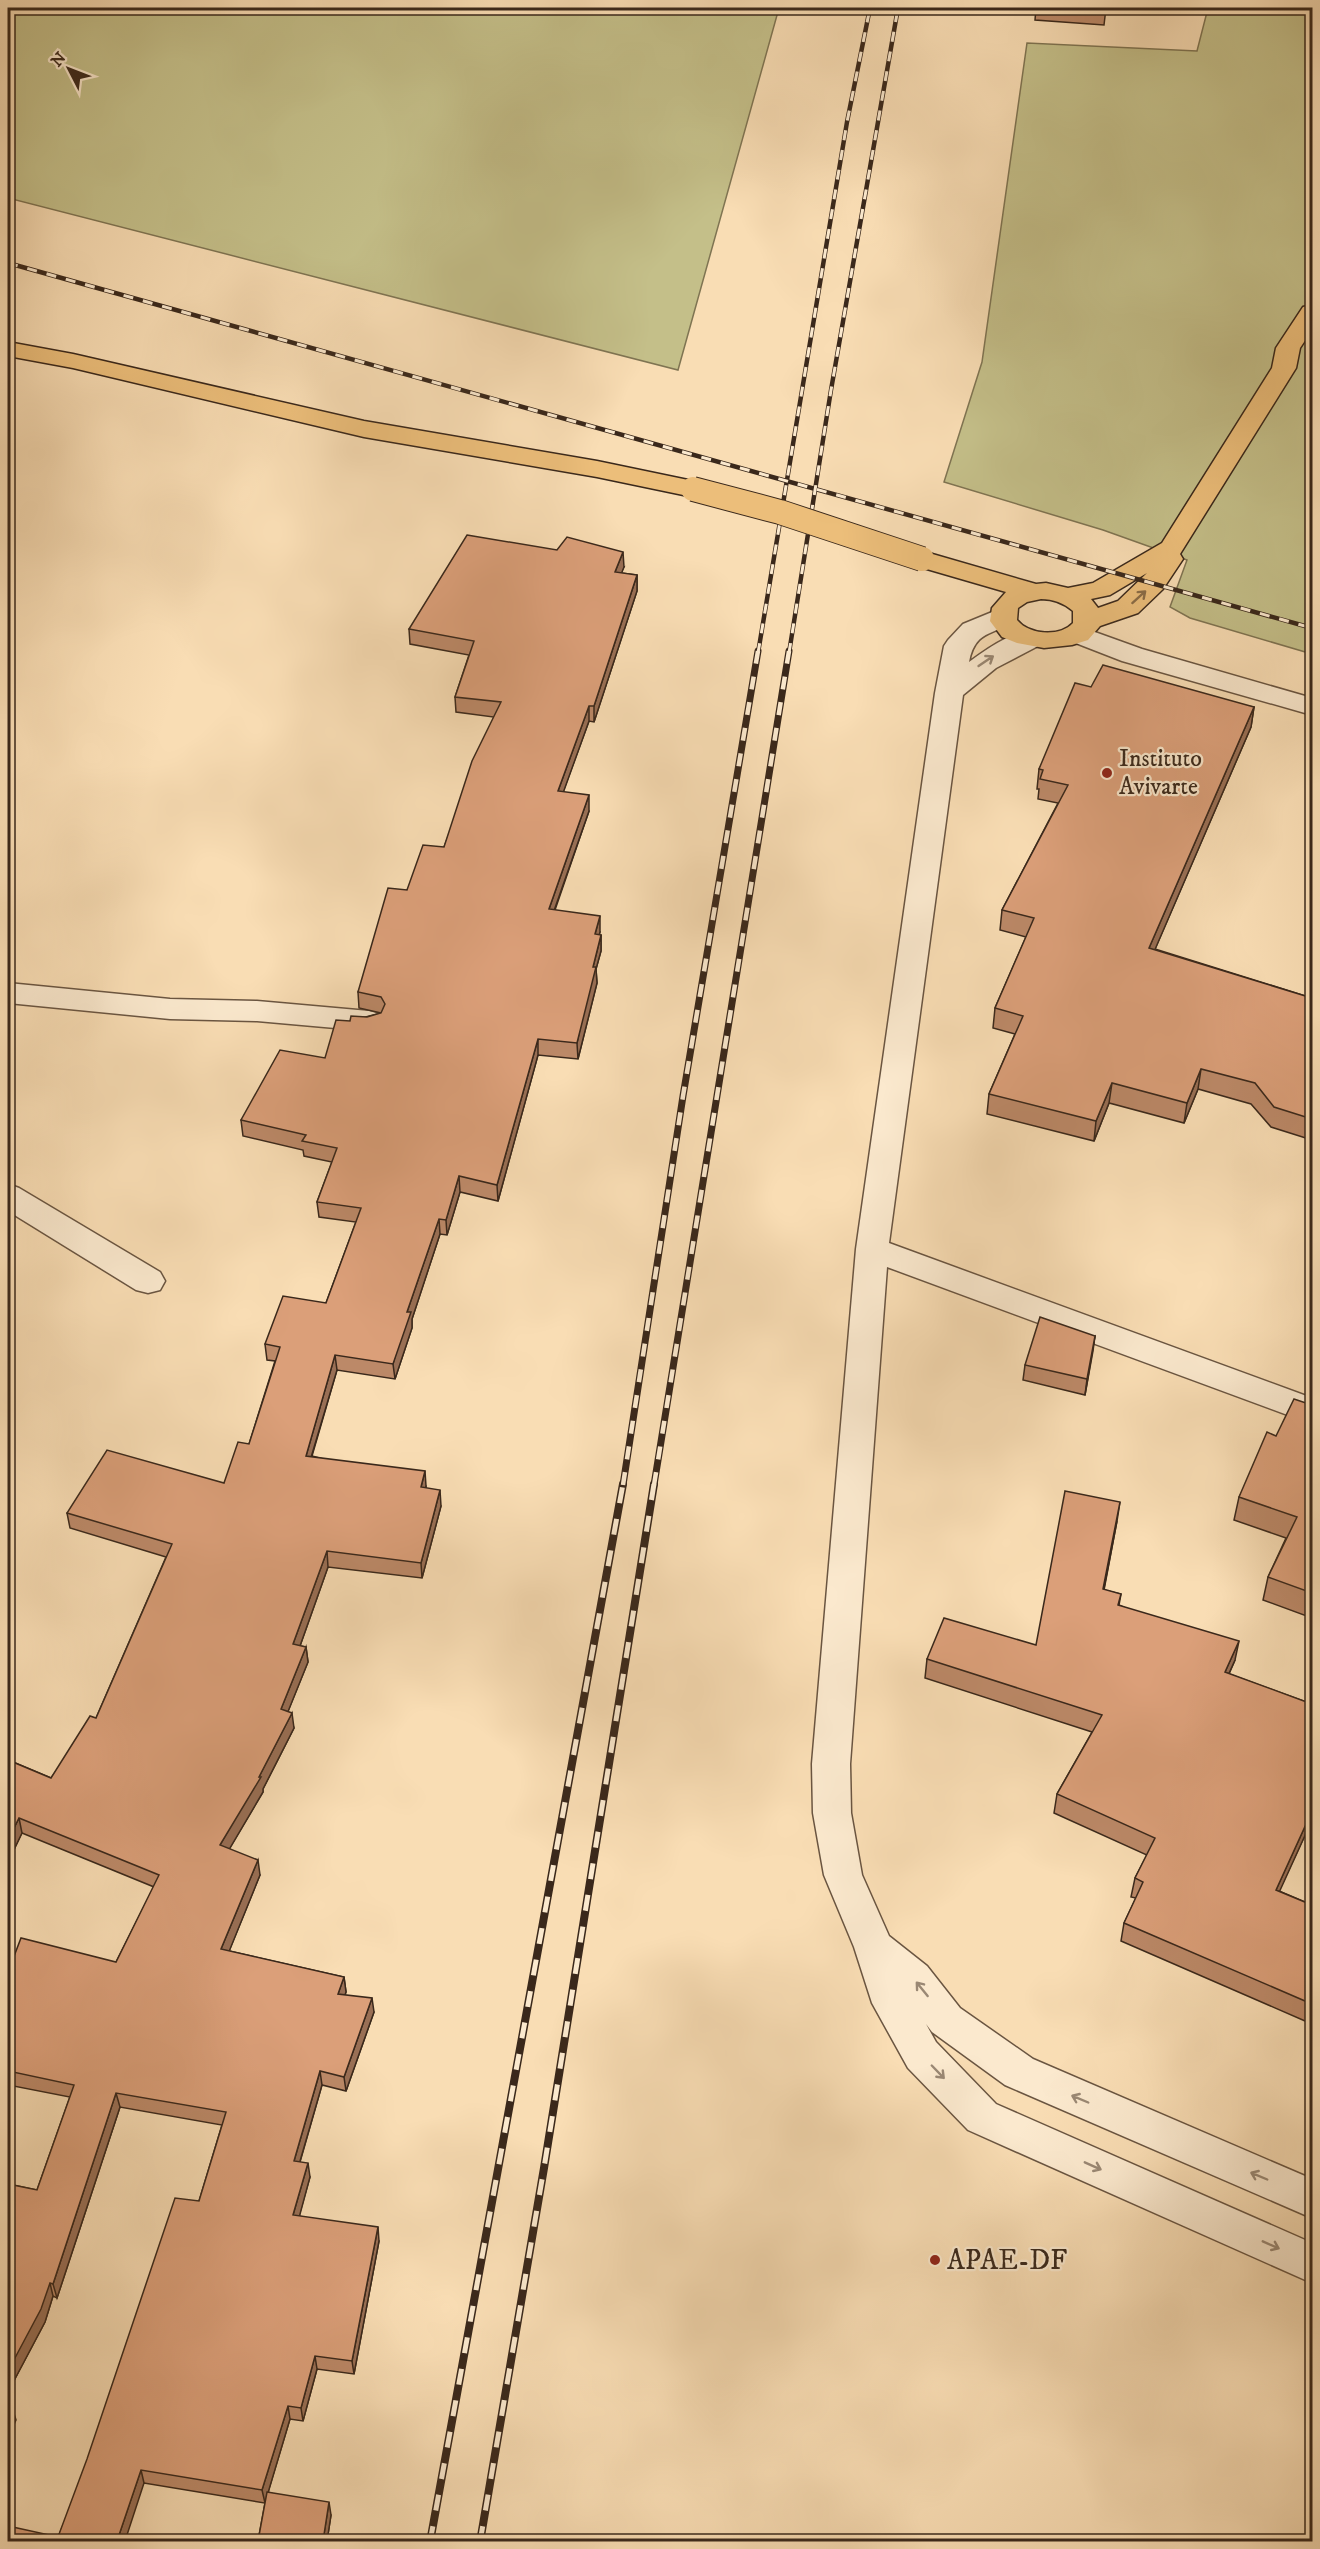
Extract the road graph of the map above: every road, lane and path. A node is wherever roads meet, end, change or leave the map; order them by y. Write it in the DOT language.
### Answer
graph roads {
  1 [pos="1312,312"];
  2 [pos="8,349"];
  3 [pos="1172,548"];
  4 [pos="929,562"];
  5 [pos="1035,591"];
  6 [pos="1068,596"];
  7 [pos="1003,612"];
  8 [pos="1082,627"];
  9 [pos="1030,639"];
  10 [pos="949,693"];
  11 [pos="1312,707"];
  12 [pos="8,993"];
  13 [pos="369,1021"];
  14 [pos="8,1196"];
  15 [pos="872,1249"];
  16 [pos="148,1281"];
  17 [pos="1312,1410"];
  18 [pos="874,1947"];
  19 [pos="1312,2199"];
  20 [pos="1312,2263"];
  1 -- 3 [label="main road"];
  2 -- 4 [label="main road, bridge"];
  3 -- 6 [label="main road"];
  8 -- 3 [label="main road, one-way"];
  4 -- 5 [label="main road"];
  4 -- 7 [label="main road"];
  5 -- 6 [label="main road"];
  5 -- 7 [label="main road"];
  6 -- 8 [label="main road"];
  7 -- 9 [label="main road"];
  7 -- 10 [label="street"];
  8 -- 9 [label="main road"];
  8 -- 11 [label="street"];
  10 -- 9 [label="street, one-way"];
  10 -- 15 [label="street"];
  12 -- 13 [label="street"];
  14 -- 16 [label="street"];
  15 -- 17 [label="street"];
  15 -- 18 [label="street"];
  19 -- 18 [label="street, one-way"];
  18 -- 20 [label="street, one-way"];
}
